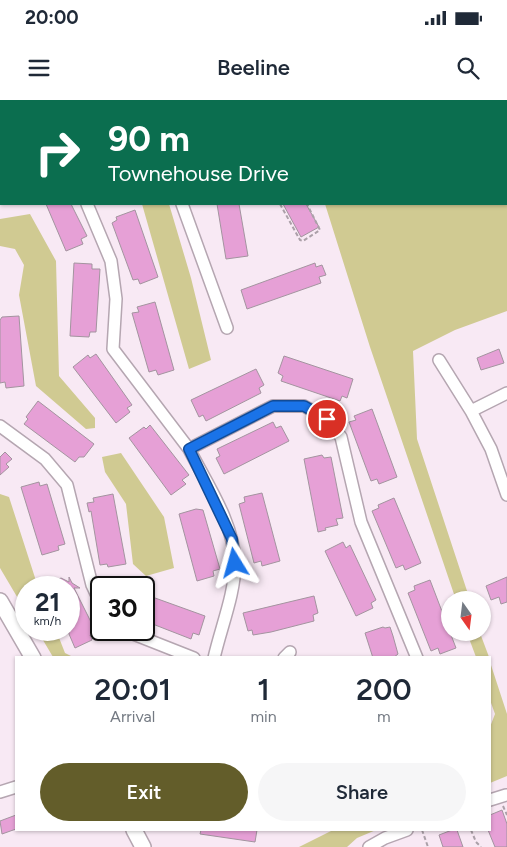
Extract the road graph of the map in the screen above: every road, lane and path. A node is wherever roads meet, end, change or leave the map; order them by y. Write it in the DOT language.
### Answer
graph roads {
  1 [pos="87,205"];
  2 [pos="182,205"];
  3 [pos="281,205"];
  4 [pos="308,205"];
  5 [pos="227,328"];
  6 [pos="439,360"];
  7 [pos="507,393"];
  8 [pos="471,411"];
  9 [pos="0,426"];
  10 [pos="189,449"];
  11 [pos="507,495"];
  12 [pos="90,578"];
  13 [pos="0,601"];
  14 [pos="150,641"];
  15 [pos="32,656"];
  16 [pos="189,656"];
  17 [pos="215,656"];
  18 [pos="416,656"];
  19 [pos="15,787"];
  20 [pos="0,792"];
  21 [pos="506,795"];
  22 [pos="491,800"];
  23 [pos="134,831"];
  24 [pos="404,831"];
  25 [pos="422,831"];
  26 [pos="471,831"];
  27 [pos="142,847"];
  28 [pos="369,847"];
  29 [pos="428,847"];
  30 [pos="481,847"];
  1 -- 10 [label="street"];
  2 -- 5 [label="street"];
  3 -- 4 [label="path"];
  6 -- 8 [label="street"];
  7 -- 8 [label="street"];
  8 -- 11 [label="street"];
  9 -- 12 [label="street"];
  10 -- 17 [label="street"];
  10 -- 18 [label="street"];
  13 -- 15 [label="main road"];
  14 -- 16 [label="street"];
  19 -- 20 [label="street"];
  21 -- 22 [label="street"];
  23 -- 27 [label="main road"];
  24 -- 28 [label="street"];
  25 -- 29 [label="path"];
  26 -- 30 [label="path"];
}
